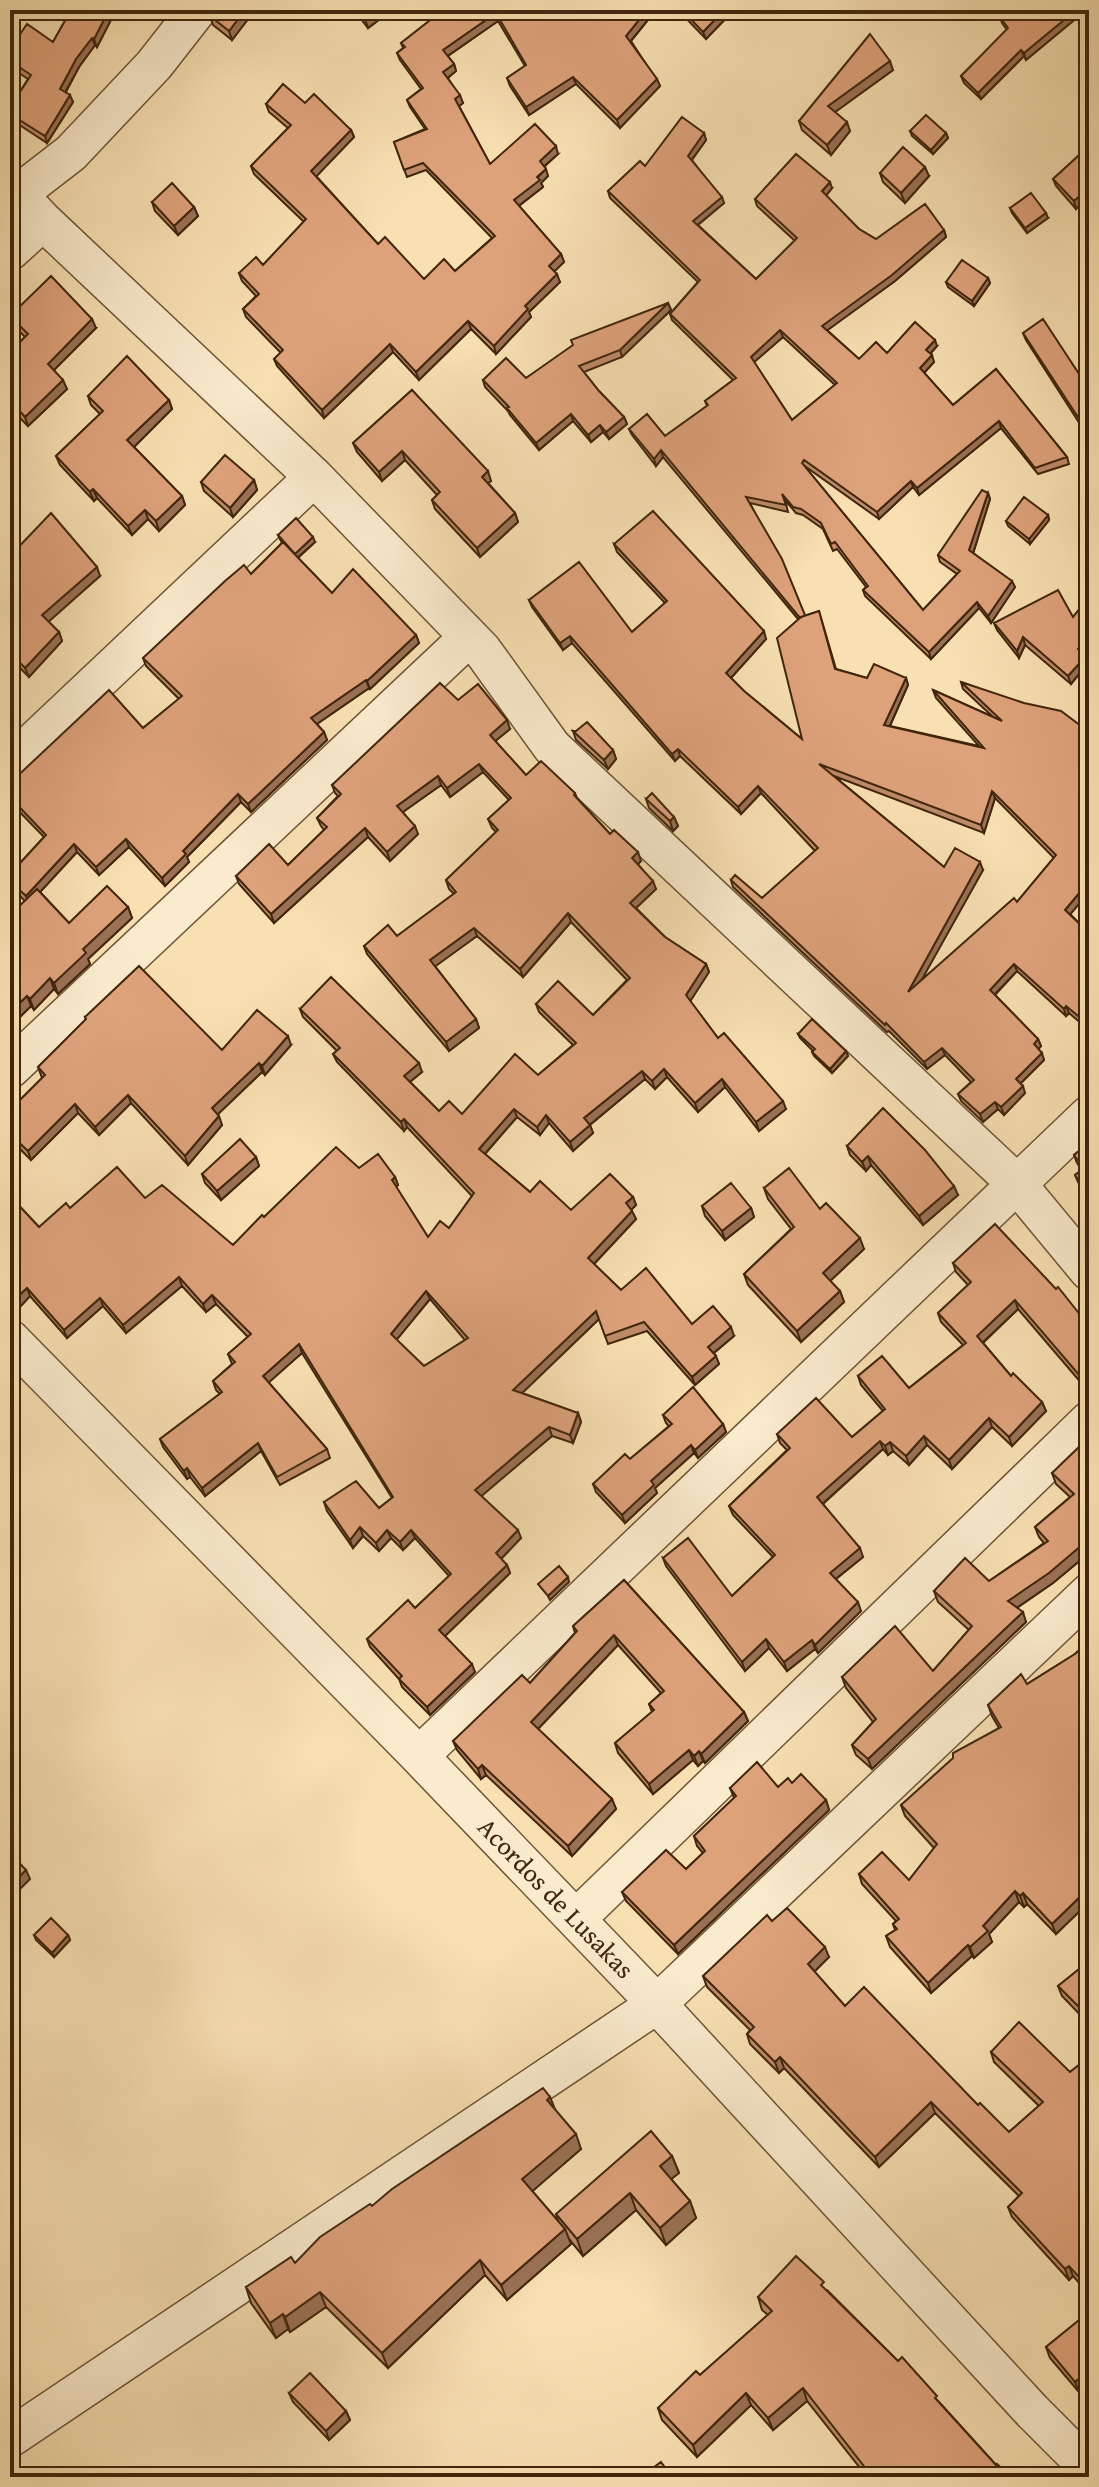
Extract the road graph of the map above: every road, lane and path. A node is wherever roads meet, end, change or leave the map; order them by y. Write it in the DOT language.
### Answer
graph roads {
  1 [pos="197,10"];
  2 [pos="24,200"];
  3 [pos="10,251"];
  4 [pos="314,477"];
  5 [pos="469,637"];
  6 [pos="10,764"];
  7 [pos="10,1069"];
  8 [pos="1089,1115"];
  9 [pos="1017,1184"];
  10 [pos="1089,1271"];
  11 [pos="10,1339"];
  12 [pos="1089,1421"];
  13 [pos="1089,1593"];
  14 [pos="419,1756"];
  15 [pos="576,1919"];
  16 [pos="657,2004"];
  17 [pos="10,2438"];
  18 [pos="1089,2468"];
  1 -- 2 [label="street"];
  2 -- 3 [label="street"];
  2 -- 4 [label="street"];
  4 -- 5 [label="street"];
  4 -- 6 [label="street"];
  5 -- 7 [label="street"];
  5 -- 9 [label="street"];
  8 -- 9 [label="street"];
  9 -- 10 [label="street"];
  9 -- 14 [label="street"];
  11 -- 14 [label="street, Acordos de Lusakas"];
  12 -- 15 [label="street"];
  13 -- 16 [label="street"];
  14 -- 15 [label="street, Acordos de Lusakas"];
  15 -- 16 [label="street, Acordos de Lusakas"];
  16 -- 17 [label="street"];
  16 -- 18 [label="street, Acordos de Lusakas"];
}
